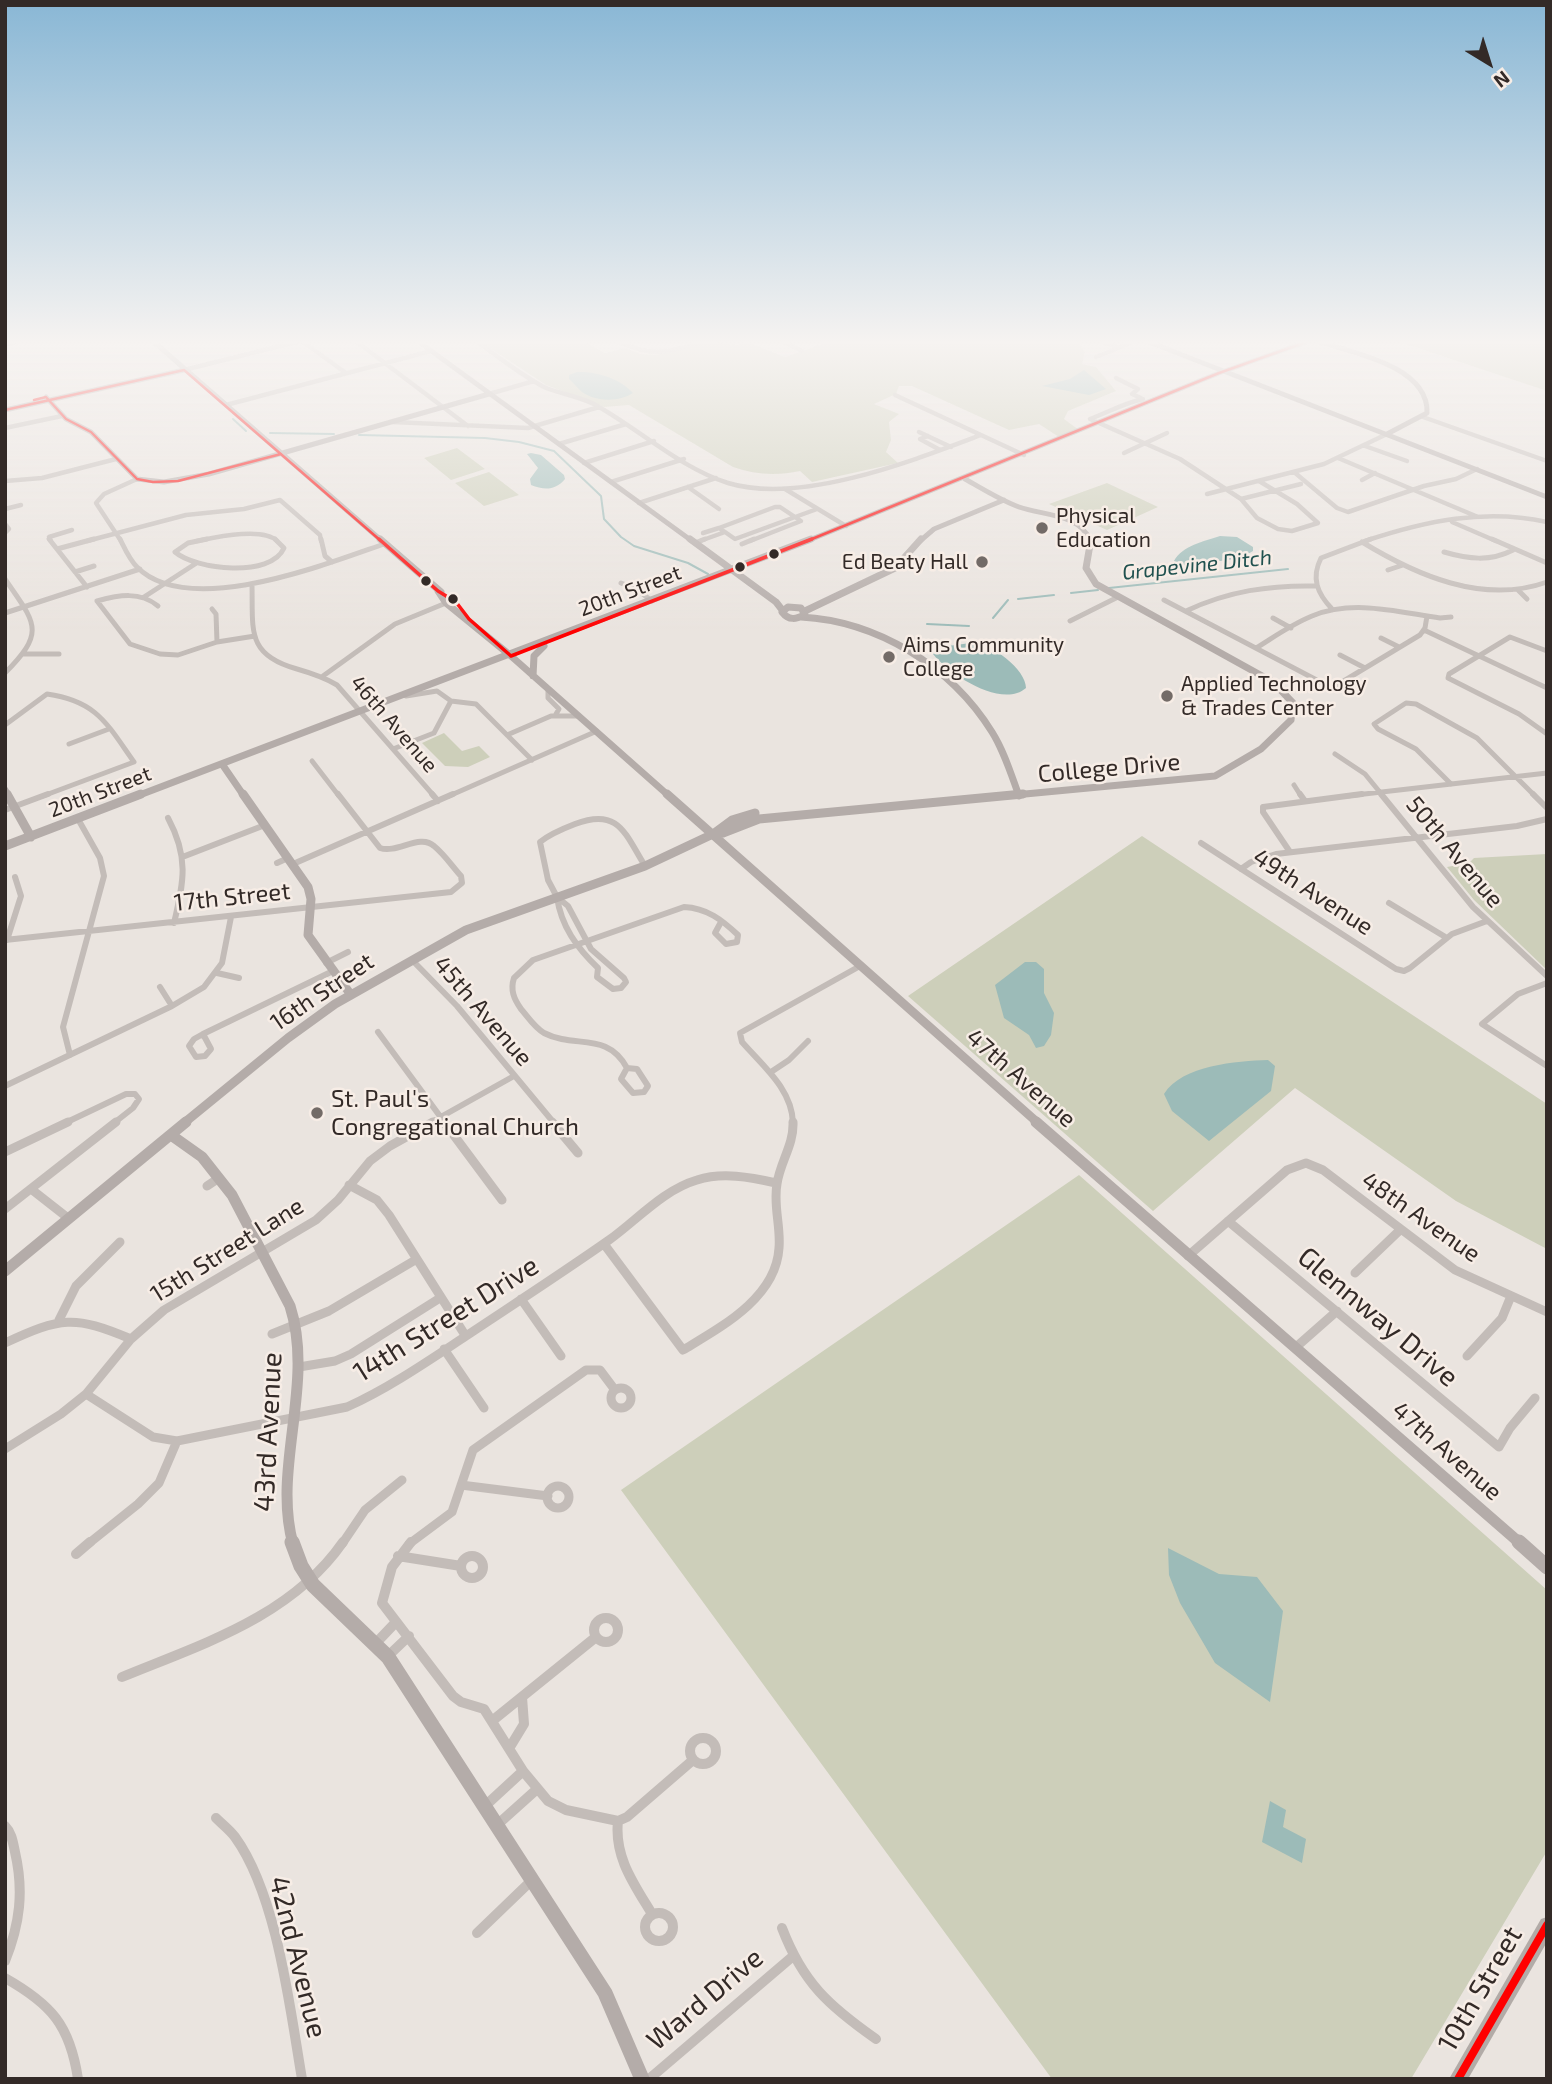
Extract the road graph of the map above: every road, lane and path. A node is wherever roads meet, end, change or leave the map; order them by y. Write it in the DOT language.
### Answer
graph roads {
  1 [pos="98,439"];
  2 [pos="264,439"];
  3 [pos="333,439"];
  4 [pos="552,439"];
  5 [pos="575,439"];
  6 [pos="651,439"];
  7 [pos="920,439"];
  8 [pos="935,439"];
  9 [pos="970,439"];
  10 [pos="990,439"];
  11 [pos="1063,439"];
  12 [pos="1136,439"];
  13 [pos="1153,439"];
  14 [pos="1377,439"];
  15 [pos="1401,439"];
  16 [pos="1486,439"];
  17 [pos="654,441"];
  18 [pos="1145,443"];
  19 [pos="559,444"];
  20 [pos="1365,446"];
  21 [pos="951,447"];
  22 [pos="940,450"];
  23 [pos="1124,453"];
  24 [pos="281,454"];
  25 [pos="1024,455"];
  26 [pos="116,458"];
  27 [pos="1338,458"];
  28 [pos="684,459"];
  29 [pos="1407,461"];
  30 [pos="1547,461"];
  31 [pos="584,463"];
  32 [pos="1477,469"];
  33 [pos="1294,472"];
  34 [pos="1375,473"];
  35 [pos="716,478"];
  36 [pos="137,479"];
  37 [pos="965,479"];
  38 [pos="1362,480"];
  39 [pos="5,481"];
  40 [pos="1259,481"];
  41 [pos="611,482"];
  42 [pos="1301,484"];
  43 [pos="688,487"];
  44 [pos="785,489"];
  45 [pos="1226,489"];
  46 [pos="1416,490"];
  47 [pos="1275,491"];
  48 [pos="1207,494"];
  49 [pos="1547,497"];
  50 [pos="1241,499"];
  51 [pos="1004,500"];
  52 [pos="639,503"];
  53 [pos="21,505"];
  54 [pos="5,509"];
  55 [pos="719,509"];
  56 [pos="817,509"];
  57 [pos="795,517"];
  58 [pos="1478,517"];
  59 [pos="1452,522"];
  60 [pos="1547,522"];
  61 [pos="5,524"];
  62 [pos="846,526"];
  63 [pos="719,527"];
  64 [pos="72,530"];
  65 [pos="725,532"];
  66 [pos="5,533"];
  67 [pos="117,533"];
  68 [pos="703,533"];
  69 [pos="735,539"];
  70 [pos="1362,542"];
  71 [pos="695,543"];
  72 [pos="384,544"];
  73 [pos="742,544"];
  74 [pos="750,549"];
  75 [pos="57,550"];
  76 [pos="1513,550"];
  77 [pos="1444,552"];
  78 [pos="332,562"];
  79 [pos="1547,563"];
  80 [pos="195,564"];
  81 [pos="1403,565"];
  82 [pos="94,566"];
  83 [pos="139,569"];
  84 [pos="732,570"];
  85 [pos="1388,570"];
  86 [pos="75,572"];
  87 [pos="6,582"];
  88 [pos="167,582"];
  89 [pos="1547,582"];
  90 [pos="621,583"];
  91 [pos="252,585"];
  92 [pos="1316,586"];
  93 [pos="86,587"];
  94 [pos="1518,590"];
  95 [pos="438,591"];
  96 [pos="146,596"];
  97 [pos="1118,597"];
  98 [pos="1527,599"];
  99 [pos="1164,600"];
  100 [pos="652,601"];
  101 [pos="446,603"];
  102 [pos="817,603"];
  103 [pos="158,606"];
  104 [pos="25,607"];
  105 [pos="794,607"];
  106 [pos="212,608"];
  107 [pos="1332,609"];
  108 [pos="783,611"];
  109 [pos="1186,611"];
  110 [pos="5,613"];
  111 [pos="804,614"];
  112 [pos="1427,616"];
  113 [pos="1451,617"];
  114 [pos="1273,618"];
  115 [pos="469,619"];
  116 [pos="1070,621"];
  117 [pos="1291,628"];
  118 [pos="1424,630"];
  119 [pos="255,636"];
  120 [pos="1381,638"];
  121 [pos="552,640"];
  122 [pos="217,642"];
  123 [pos="1256,648"];
  124 [pos="1399,648"];
  125 [pos="1547,651"];
  126 [pos="24,654"];
  127 [pos="59,654"];
  128 [pos="1340,655"];
  129 [pos="511,656"];
  130 [pos="1479,656"];
  131 [pos="1365,668"];
  132 [pos="5,673"];
  133 [pos="533,676"];
  134 [pos="323,677"];
  135 [pos="444,681"];
  136 [pos="1547,688"];
  137 [pos="548,689"];
  138 [pos="442,692"];
  139 [pos="399,698"];
  140 [pos="451,701"];
  141 [pos="362,712"];
  142 [pos="556,714"];
  143 [pos="580,716"];
  144 [pos="5,724"];
  145 [pos="109,729"];
  146 [pos="597,731"];
  147 [pos="1547,734"];
  148 [pos="507,735"];
  149 [pos="69,744"];
  150 [pos="393,749"];
  151 [pos="1335,754"];
  152 [pos="531,760"];
  153 [pos="312,761"];
  154 [pos="222,764"];
  155 [pos="1547,773"];
  156 [pos="1516,777"];
  157 [pos="1451,783"];
  158 [pos="1015,784"];
  159 [pos="1294,785"];
  160 [pos="5,790"];
  161 [pos="1381,792"];
  162 [pos="1042,794"];
  163 [pos="1019,796"];
  164 [pos="1001,798"];
  165 [pos="438,801"];
  166 [pos="1305,801"];
  167 [pos="1547,808"];
  168 [pos="10,809"];
  169 [pos="168,818"];
  170 [pos="78,819"];
  171 [pos="1547,819"];
  172 [pos="265,825"];
  173 [pos="367,832"];
  174 [pos="713,834"];
  175 [pos="31,837"];
  176 [pos="1416,838"];
  177 [pos="1201,843"];
  178 [pos="5,846"];
  179 [pos="1290,852"];
  180 [pos="185,856"];
  181 [pos="291,861"];
  182 [pos="277,863"];
  183 [pos="645,866"];
  184 [pos="1241,869"];
  185 [pos="15,877"];
  186 [pos="557,897"];
  187 [pos="1389,902"];
  188 [pos="310,908"];
  189 [pos="231,916"];
  190 [pos="1487,921"];
  191 [pos="174,922"];
  192 [pos="721,922"];
  193 [pos="92,932"];
  194 [pos="1447,938"];
  195 [pos="6,940"];
  196 [pos="585,941"];
  197 [pos="576,943"];
  198 [pos="348,952"];
  199 [pos="412,960"];
  200 [pos="326,962"];
  201 [pos="607,963"];
  202 [pos="860,966"];
  203 [pos="598,968"];
  204 [pos="332,971"];
  205 [pos="217,973"];
  206 [pos="1547,976"];
  207 [pos="239,978"];
  208 [pos="1547,983"];
  209 [pos="159,987"];
  210 [pos="351,995"];
  211 [pos="172,1006"];
  212 [pos="378,1032"];
  213 [pos="203,1034"];
  214 [pos="808,1041"];
  215 [pos="70,1055"];
  216 [pos="1547,1066"];
  217 [pos="627,1068"];
  218 [pos="771,1072"];
  219 [pos="514,1076"];
  220 [pos="5,1086"];
  221 [pos="442,1117"];
  222 [pos="170,1135"];
  223 [pos="5,1152"];
  224 [pos="578,1153"];
  225 [pos="776,1183"];
  226 [pos="349,1185"];
  227 [pos="31,1189"];
  228 [pos="502,1200"];
  229 [pos="5,1209"];
  230 [pos="68,1218"];
  231 [pos="1228,1221"];
  232 [pos="1400,1230"];
  233 [pos="120,1242"];
  234 [pos="604,1244"];
  235 [pos="263,1252"];
  236 [pos="1188,1256"];
  237 [pos="416,1259"];
  238 [pos="5,1271"];
  239 [pos="1355,1273"];
  240 [pos="1511,1296"];
  241 [pos="440,1298"];
  242 [pos="521,1299"];
  243 [pos="1337,1311"];
  244 [pos="1547,1312"];
  245 [pos="59,1320"];
  246 [pos="296,1325"];
  247 [pos="272,1334"];
  248 [pos="465,1335"];
  249 [pos="131,1339"];
  250 [pos="5,1343"];
  251 [pos="444,1349"];
  252 [pos="1294,1349"];
  253 [pos="561,1356"];
  254 [pos="1467,1356"];
  255 [pos="299,1367"];
  256 [pos="615,1391"];
  257 [pos="86,1394"];
  258 [pos="1535,1398"];
  259 [pos="484,1408"];
  260 [pos="292,1419"];
  261 [pos="177,1441"];
  262 [pos="5,1449"];
  263 [pos="402,1480"];
  264 [pos="461,1485"];
  265 [pos="548,1496"];
  266 [pos="76,1553"];
  267 [pos="398,1556"];
  268 [pos="461,1566"];
  269 [pos="1547,1567"];
  270 [pos="309,1580"];
  271 [pos="396,1622"];
  272 [pos="409,1636"];
  273 [pos="596,1637"];
  274 [pos="377,1642"];
  275 [pos="388,1657"];
  276 [pos="122,1677"];
  277 [pos="522,1697"];
  278 [pos="492,1721"];
  279 [pos="510,1747"];
  280 [pos="693,1760"];
  281 [pos="523,1771"];
  282 [pos="536,1790"];
  283 [pos="485,1806"];
  284 [pos="216,1818"];
  285 [pos="618,1821"];
  286 [pos="5,1826"];
  287 [pos="497,1826"];
  288 [pos="532,1880"];
  289 [pos="652,1914"];
  290 [pos="1547,1925"];
  291 [pos="782,1928"];
  292 [pos="477,1933"];
  293 [pos="792,1957"];
  294 [pos="5,1961"];
  295 [pos="5,1978"];
  296 [pos="876,2039"];
  297 [pos="78,2079"];
  298 [pos="302,2079"];
  299 [pos="642,2079"];
  300 [pos="649,2079"];
  301 [pos="1458,2079"];
  1 -- 26 [label="street"];
  2 -- 24 [label="street, 47th Avenue"];
  3 -- 24 [label="street"];
  4 -- 19 [label="street"];
  5 -- 19 [label="street"];
  6 -- 17 [label="street"];
  7 -- 22 [label="street"];
  8 -- 21 [label="street"];
  9 -- 21 [label="street"];
  10 -- 25 [label="street"];
  11 -- 25 [label="street, 20th Street"];
  12 -- 18 [label="street"];
  13 -- 18 [label="street"];
  14 -- 20 [label="street"];
  15 -- 32 [label="street"];
  16 -- 30 [label="street"];
  17 -- 28 [label="street"];
  17 -- 31 [label="street"];
  18 -- 23 [label="street"];
  18 -- 45 [label="street"];
  19 -- 31 [label="street"];
  20 -- 27 [label="street"];
  20 -- 29 [label="street"];
  21 -- 22 [label="street"];
  22 -- 44 [label="street"];
  24 -- 36 [label="street"];
  24 -- 72 [label="street, 47th Avenue"];
  25 -- 37 [label="street, 20th Street"];
  26 -- 36 [label="street"];
  26 -- 39 [label="street"];
  27 -- 33 [label="street"];
  27 -- 34 [label="street"];
  28 -- 35 [label="street"];
  28 -- 41 [label="street"];
  31 -- 41 [label="street"];
  32 -- 46 [label="street"];
  32 -- 49 [label="street"];
  33 -- 40 [label="street"];
  33 -- 46 [label="street"];
  34 -- 38 [label="street"];
  34 -- 46 [label="street"];
  35 -- 43 [label="street"];
  35 -- 44 [label="street"];
  36 -- 67 [label="street"];
  37 -- 51 [label="street"];
  37 -- 62 [label="street, 20th Street"];
  40 -- 45 [label="street"];
  40 -- 47 [label="street"];
  41 -- 52 [label="street"];
  42 -- 47 [label="street"];
  43 -- 52 [label="street"];
  43 -- 55 [label="street"];
  44 -- 56 [label="street"];
  45 -- 48 [label="street"];
  45 -- 50 [label="street"];
  46 -- 58 [label="street"];
  47 -- 50 [label="street"];
  47 -- 50 [label="street"];
  51 -- 97 [label="street"];
  51 -- 102 [label="street"];
  52 -- 71 [label="street"];
  53 -- 54 [label="street"];
  56 -- 57 [label="street"];
  56 -- 62 [label="street"];
  57 -- 63 [label="street"];
  57 -- 69 [label="street"];
  57 -- 73 [label="street"];
  58 -- 59 [label="street"];
  58 -- 60 [label="street"];
  59 -- 70 [label="street"];
  59 -- 76 [label="street"];
  61 -- 66 [label="street"];
  62 -- 84 [label="street, 20th Street"];
  63 -- 65 [label="street"];
  63 -- 68 [label="street"];
  64 -- 75 [label="street"];
  65 -- 69 [label="street"];
  65 -- 71 [label="street"];
  67 -- 75 [label="street"];
  67 -- 78 [label="street"];
  67 -- 83 [label="street"];
  69 -- 73 [label="street"];
  70 -- 81 [label="street"];
  70 -- 92 [label="street"];
  71 -- 84 [label="street"];
  72 -- 78 [label="street"];
  72 -- 95 [label="street, 47th Avenue"];
  73 -- 74 [label="street"];
  75 -- 86 [label="street"];
  76 -- 77 [label="street"];
  76 -- 79 [label="street"];
  78 -- 91 [label="street"];
  80 -- 80 [label="street"];
  80 -- 88 [label="street"];
  81 -- 85 [label="street"];
  81 -- 94 [label="street"];
  82 -- 86 [label="street"];
  83 -- 88 [label="street"];
  83 -- 93 [label="street"];
  84 -- 100 [label="street, 20th Street"];
  84 -- 105 [label="street"];
  84 -- 108 [label="street"];
  86 -- 93 [label="street"];
  87 -- 104 [label="street"];
  88 -- 91 [label="street"];
  88 -- 96 [label="street"];
  89 -- 94 [label="street"];
  90 -- 100 [label="street"];
  91 -- 119 [label="street"];
  92 -- 107 [label="street"];
  92 -- 109 [label="street"];
  93 -- 104 [label="street"];
  94 -- 98 [label="street"];
  95 -- 101 [label="street, 47th Avenue"];
  95 -- 115 [label="street, 47th Avenue"];
  96 -- 103 [label="street"];
  96 -- 122 [label="street"];
  97 -- 116 [label="street"];
  97 -- 162 [label="street, College Drive"];
  99 -- 109 [label="street"];
  100 -- 121 [label="street, 20th Street"];
  101 -- 115 [label="street, 47th Avenue"];
  101 -- 134 [label="street"];
  102 -- 105 [label="street"];
  102 -- 111 [label="street"];
  104 -- 110 [label="street"];
  104 -- 126 [label="street"];
  105 -- 108 [label="street"];
  105 -- 111 [label="street"];
  106 -- 122 [label="street"];
  107 -- 112 [label="street"];
  107 -- 117 [label="street"];
  108 -- 111 [label="street"];
  109 -- 123 [label="street"];
  111 -- 158 [label="street"];
  112 -- 113 [label="street"];
  112 -- 118 [label="street"];
  114 -- 117 [label="street"];
  115 -- 129 [label="street, 47th Avenue"];
  117 -- 123 [label="street"];
  118 -- 124 [label="street"];
  118 -- 130 [label="street"];
  119 -- 122 [label="street"];
  119 -- 134 [label="street, 46th Avenue"];
  120 -- 124 [label="street"];
  121 -- 129 [label="street, 20th Street"];
  121 -- 133 [label="street"];
  123 -- 131 [label="street"];
  124 -- 131 [label="street"];
  125 -- 130 [label="street"];
  126 -- 127 [label="street"];
  126 -- 132 [label="street"];
  128 -- 131 [label="street"];
  129 -- 133 [label="street, 47th Avenue"];
  129 -- 135 [label="street, 20th Street"];
  130 -- 136 [label="street"];
  130 -- 147 [label="street"];
  133 -- 137 [label="street, 47th Avenue"];
  134 -- 141 [label="street, 46th Avenue"];
  135 -- 138 [label="street"];
  135 -- 139 [label="street, 20th Street"];
  137 -- 142 [label="street"];
  137 -- 143 [label="street, 47th Avenue"];
  138 -- 139 [label="street"];
  138 -- 140 [label="street"];
  139 -- 141 [label="street, 20th Street"];
  140 -- 148 [label="street"];
  140 -- 150 [label="street"];
  141 -- 150 [label="street, 46th Avenue"];
  141 -- 154 [label="street, 20th Street"];
  142 -- 143 [label="street"];
  142 -- 148 [label="street"];
  143 -- 146 [label="street, 47th Avenue"];
  144 -- 145 [label="street"];
  145 -- 149 [label="street"];
  145 -- 168 [label="street"];
  146 -- 152 [label="street"];
  146 -- 174 [label="street, 47th Avenue"];
  148 -- 152 [label="street"];
  150 -- 165 [label="street, 46th Avenue"];
  151 -- 161 [label="street, 50th Avenue"];
  152 -- 165 [label="street"];
  153 -- 173 [label="street"];
  154 -- 170 [label="street, 20th Street"];
  154 -- 172 [label="street"];
  155 -- 156 [label="street"];
  156 -- 157 [label="street"];
  156 -- 157 [label="street"];
  156 -- 167 [label="street"];
  157 -- 161 [label="street"];
  158 -- 162 [label="street"];
  158 -- 163 [label="street"];
  158 -- 164 [label="street"];
  159 -- 166 [label="street"];
  160 -- 168 [label="street"];
  161 -- 166 [label="street"];
  161 -- 176 [label="street, 50th Avenue"];
  162 -- 163 [label="street, College Drive"];
  163 -- 164 [label="street, College Drive"];
  164 -- 174 [label="street, College Drive"];
  165 -- 173 [label="street"];
  166 -- 179 [label="street"];
  168 -- 175 [label="street"];
  169 -- 180 [label="street"];
  170 -- 175 [label="street, 20th Street"];
  170 -- 193 [label="street"];
  171 -- 176 [label="street"];
  172 -- 180 [label="street"];
  172 -- 181 [label="street"];
  173 -- 181 [label="street"];
  173 -- 188 [label="street, 17th Street"];
  174 -- 183 [label="street, 16th Street"];
  174 -- 202 [label="street, 47th Avenue"];
  175 -- 178 [label="street, 20th Street"];
  176 -- 179 [label="street"];
  176 -- 190 [label="street, 50th Avenue"];
  177 -- 184 [label="street, 49th Avenue"];
  179 -- 184 [label="street"];
  180 -- 191 [label="street"];
  181 -- 182 [label="street"];
  181 -- 188 [label="street"];
  183 -- 186 [label="street, 16th Street"];
  183 -- 186 [label="street"];
  184 -- 194 [label="street, 49th Avenue"];
  185 -- 195 [label="street"];
  186 -- 196 [label="street"];
  186 -- 197 [label="street"];
  186 -- 199 [label="street, 16th Street"];
  187 -- 194 [label="street"];
  188 -- 189 [label="street, 17th Street"];
  188 -- 200 [label="street"];
  189 -- 191 [label="street, 17th Street"];
  189 -- 205 [label="street"];
  190 -- 194 [label="street"];
  190 -- 206 [label="street, 50th Avenue"];
  191 -- 193 [label="street, 17th Street"];
  192 -- 196 [label="street"];
  193 -- 195 [label="street, 17th Street"];
  193 -- 215 [label="street"];
  196 -- 197 [label="street"];
  196 -- 201 [label="street"];
  197 -- 203 [label="street"];
  197 -- 217 [label="street"];
  198 -- 200 [label="street"];
  199 -- 210 [label="street, 16th Street"];
  199 -- 219 [label="street, 45th Avenue"];
  200 -- 204 [label="street"];
  201 -- 203 [label="street"];
  201 -- 203 [label="street"];
  202 -- 218 [label="street"];
  202 -- 236 [label="street, 47th Avenue"];
  204 -- 210 [label="street"];
  204 -- 213 [label="street"];
  205 -- 207 [label="street"];
  205 -- 211 [label="street"];
  208 -- 216 [label="street"];
  209 -- 211 [label="street"];
  210 -- 222 [label="street, 16th Street"];
  211 -- 215 [label="street"];
  212 -- 221 [label="street"];
  213 -- 213 [label="street"];
  214 -- 218 [label="street"];
  215 -- 220 [label="street"];
  218 -- 225 [label="street"];
  219 -- 221 [label="street, 15th Street Lane"];
  219 -- 224 [label="street, 45th Avenue"];
  221 -- 226 [label="street, 15th Street Lane"];
  221 -- 228 [label="street"];
  222 -- 230 [label="street, 16th Street"];
  222 -- 235 [label="street, 43rd Avenue"];
  223 -- 227 [label="street"];
  225 -- 234 [label="street, 14th Street Drive"];
  225 -- 234 [label="street"];
  226 -- 235 [label="street, 15th Street Lane"];
  226 -- 237 [label="street"];
  227 -- 229 [label="street"];
  227 -- 230 [label="street"];
  230 -- 238 [label="street, 16th Street"];
  231 -- 232 [label="street, 48th Avenue"];
  231 -- 236 [label="street"];
  231 -- 243 [label="street, Glennway Drive"];
  232 -- 239 [label="street"];
  232 -- 240 [label="street, 48th Avenue"];
  233 -- 245 [label="street"];
  234 -- 242 [label="street, 14th Street Drive"];
  235 -- 246 [label="street, 43rd Avenue"];
  235 -- 249 [label="street, 15th Street Lane"];
  236 -- 252 [label="street, 47th Avenue"];
  237 -- 241 [label="street"];
  237 -- 246 [label="street"];
  240 -- 244 [label="street, 48th Avenue"];
  240 -- 254 [label="street"];
  241 -- 248 [label="street"];
  241 -- 255 [label="street"];
  242 -- 248 [label="street, 14th Street Drive"];
  242 -- 253 [label="street"];
  243 -- 252 [label="street"];
  243 -- 258 [label="street, Glennway Drive"];
  245 -- 249 [label="street"];
  245 -- 250 [label="street"];
  246 -- 247 [label="street"];
  246 -- 255 [label="street, 43rd Avenue"];
  248 -- 251 [label="street, 14th Street Drive"];
  249 -- 257 [label="street, 15th Street Lane"];
  251 -- 259 [label="street"];
  251 -- 260 [label="street, 14th Street Drive"];
  252 -- 269 [label="street, 47th Avenue"];
  255 -- 260 [label="street, 43rd Avenue"];
  256 -- 264 [label="street"];
  257 -- 261 [label="street, 14th Street Drive"];
  257 -- 262 [label="street, 15th Street Lane"];
  260 -- 261 [label="street, 14th Street Drive"];
  260 -- 270 [label="street, 43rd Avenue"];
  261 -- 266 [label="street"];
  263 -- 270 [label="street"];
  264 -- 265 [label="street"];
  264 -- 267 [label="street"];
  267 -- 268 [label="street"];
  267 -- 271 [label="street"];
  270 -- 274 [label="street, 43rd Avenue"];
  270 -- 276 [label="street"];
  271 -- 272 [label="street"];
  271 -- 274 [label="street"];
  272 -- 275 [label="street"];
  272 -- 278 [label="street"];
  273 -- 277 [label="street"];
  274 -- 275 [label="street, 43rd Avenue"];
  275 -- 283 [label="street, 43rd Avenue"];
  277 -- 278 [label="street"];
  277 -- 279 [label="street"];
  278 -- 279 [label="street"];
  279 -- 281 [label="street"];
  280 -- 285 [label="street"];
  281 -- 282 [label="street"];
  281 -- 283 [label="street"];
  282 -- 285 [label="street"];
  282 -- 287 [label="street"];
  283 -- 287 [label="street, 43rd Avenue"];
  284 -- 298 [label="street, 42nd Avenue"];
  285 -- 289 [label="street"];
  286 -- 294 [label="street"];
  287 -- 288 [label="street, 43rd Avenue"];
  288 -- 292 [label="street"];
  288 -- 299 [label="street, 43rd Avenue"];
  290 -- 301 [label="main road, 10th Street"];
  291 -- 293 [label="street, Ward Drive"];
  293 -- 296 [label="street, Ward Drive"];
  293 -- 300 [label="street, Ward Drive"];
  295 -- 297 [label="street"];
}
